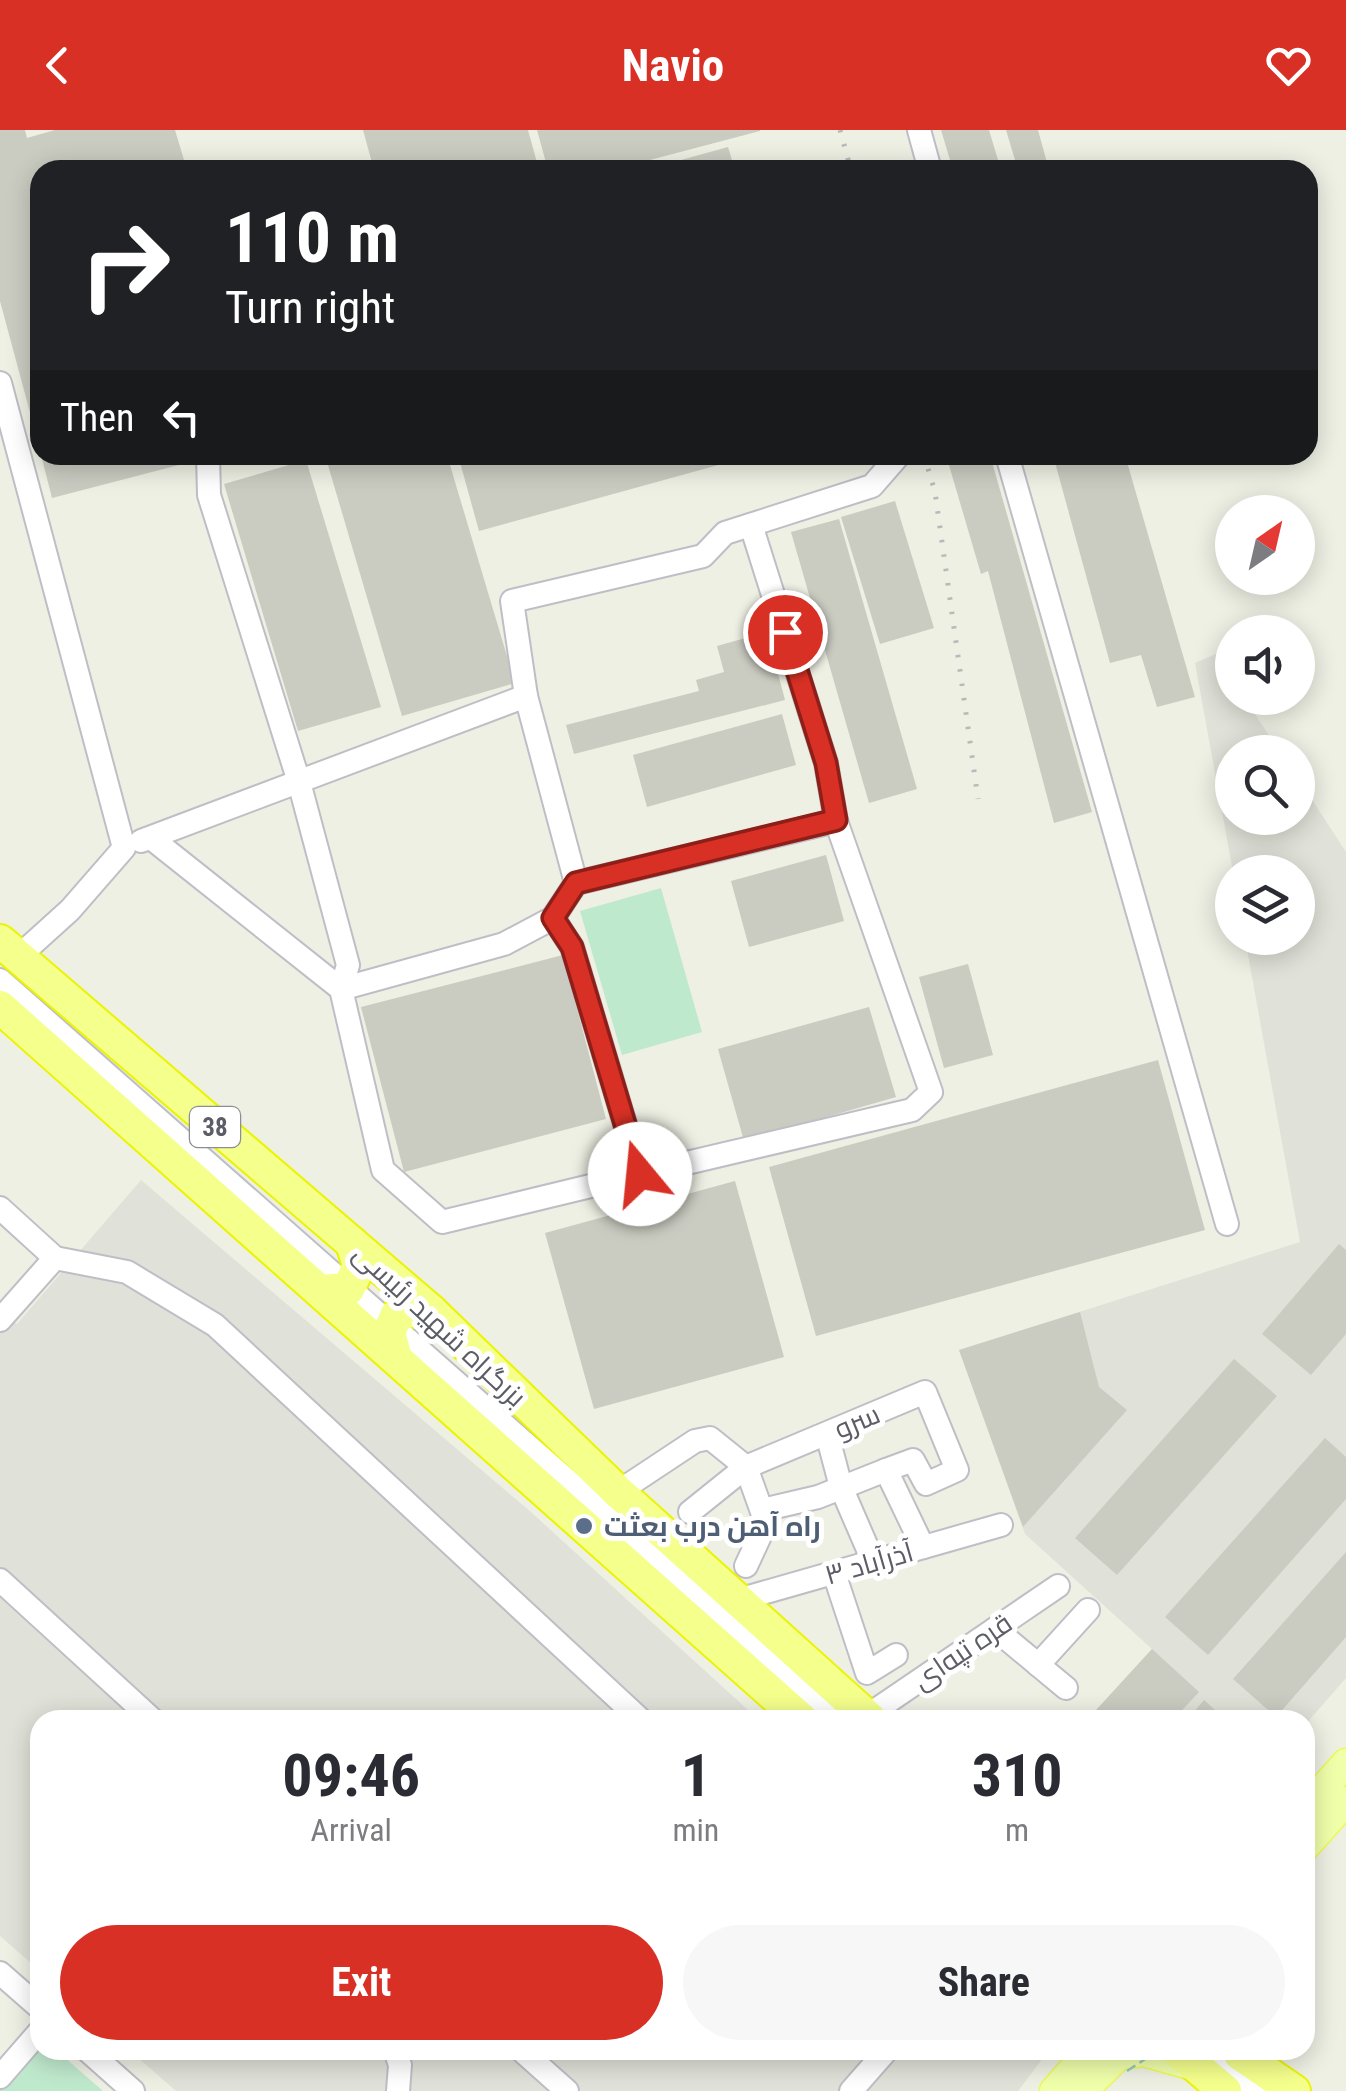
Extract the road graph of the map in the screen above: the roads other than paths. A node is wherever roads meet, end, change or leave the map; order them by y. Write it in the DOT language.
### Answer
graph roads {
  1 [pos="919,130"];
  2 [pos="927,160"];
  3 [pos="0,383"];
  4 [pos="208,465"];
  5 [pos="890,465"];
  6 [pos="1010,465"];
  7 [pos="751,525"];
  8 [pos="526,696"];
  9 [pos="299,782"];
  10 [pos="836,820"];
  11 [pos="151,838"];
  12 [pos="124,848"];
  13 [pos="576,883"];
  14 [pos="553,918"];
  15 [pos="6,960"];
  16 [pos="341,989"];
  17 [pos="0,1007"];
  18 [pos="640,1174"];
  19 [pos="0,1208"];
  20 [pos="1227,1224"];
  21 [pos="352,1243"];
  22 [pos="55,1258"];
  23 [pos="322,1292"];
  24 [pos="431,1311"];
  25 [pos="0,1320"];
  26 [pos="396,1358"];
  27 [pos="827,1434"];
  28 [pos="746,1467"];
  29 [pos="886,1470"];
  30 [pos="841,1487"];
  31 [pos="618,1492"];
  32 [pos="762,1510"];
  33 [pos="690,1512"];
  34 [pos="1001,1525"];
  35 [pos="924,1547"];
  36 [pos="873,1562"];
  37 [pos="746,1566"];
  38 [pos="834,1573"];
  39 [pos="0,1580"];
  40 [pos="1058,1586"];
  41 [pos="738,1600"];
  42 [pos="1088,1610"];
  43 [pos="995,1628"];
  44 [pos="896,1655"];
  45 [pos="1038,1665"];
  46 [pos="1066,1688"];
  47 [pos="142,1710"];
  48 [pos="630,1710"];
  49 [pos="791,1710"];
  50 [pos="849,1710"];
  51 [pos="850,1710"];
  52 [pos="872,1710"];
  53 [pos="1346,1764"];
  54 [pos="1315,1798"];
  55 [pos="1346,1801"];
  56 [pos="1315,1835"];
  57 [pos="0,1972"];
  58 [pos="30,1999"];
  59 [pos="30,2042"];
  60 [pos="98,2060"];
  61 [pos="398,2060"];
  62 [pos="532,2060"];
  63 [pos="878,2060"];
  64 [pos="1218,2063"];
  65 [pos="1098,2068"];
  66 [pos="0,2076"];
  67 [pos="133,2091"];
  68 [pos="398,2091"];
  69 [pos="567,2091"];
  70 [pos="851,2091"];
  71 [pos="1054,2091"];
  72 [pos="1258,2091"];
  73 [pos="1281,2091"];
  74 [pos="1294,2091"];
  1 -- 2 [label="street"];
  3 -- 12 [label="street"];
  4 -- 9 [label="street"];
  5 -- 7 [label="street"];
  6 -- 20 [label="street"];
  7 -- 8 [label="street"];
  7 -- 10 [label="street"];
  8 -- 9 [label="street"];
  8 -- 13 [label="street"];
  9 -- 11 [label="street"];
  9 -- 16 [label="street"];
  10 -- 13 [label="street"];
  10 -- 18 [label="street"];
  11 -- 12 [label="street"];
  11 -- 16 [label="street"];
  12 -- 15 [label="street"];
  13 -- 14 [label="street"];
  14 -- 16 [label="street"];
  14 -- 18 [label="street"];
  15 -- 21 [label="highway, بزرگراه شهید رئیسی / 38"];
  15 -- 50 [label="street"];
  16 -- 18 [label="street"];
  17 -- 23 [label="highway, بزرگراه شهید رئیسی / 38"];
  19 -- 22 [label="street"];
  21 -- 23 [label="highway"];
  21 -- 24 [label="highway, بزرگراه شهید رئیسی / 38"];
  22 -- 25 [label="street"];
  22 -- 48 [label="street"];
  23 -- 26 [label="highway, بزرگراه شهید رئیسی / 38"];
  24 -- 26 [label="highway"];
  24 -- 31 [label="highway, بزرگراه شهید رئیسی / 38"];
  26 -- 49 [label="highway, بزرگراه شهید رئیسی / 38"];
  27 -- 28 [label="street, سرو"];
  27 -- 29 [label="street, سرو"];
  27 -- 30 [label="street"];
  28 -- 31 [label="street"];
  28 -- 32 [label="street"];
  28 -- 33 [label="street, سرو"];
  29 -- 30 [label="street"];
  29 -- 35 [label="street"];
  30 -- 32 [label="street"];
  30 -- 36 [label="street"];
  31 -- 41 [label="highway, بزرگراه شهید رئیسی / 38"];
  32 -- 37 [label="street"];
  34 -- 35 [label="street, ۳ آذرآباد"];
  35 -- 36 [label="street, ۳ آذرآباد"];
  36 -- 38 [label="street, ۳ آذرآباد"];
  38 -- 41 [label="street, ۳ آذرآباد"];
  38 -- 44 [label="street"];
  39 -- 47 [label="street"];
  40 -- 43 [label="street, قره تپه‌ای"];
  41 -- 51 [label="highway, بزرگراه شهید رئیسی / 38"];
  42 -- 45 [label="street"];
  43 -- 45 [label="street"];
  43 -- 52 [label="street, قره تپه‌ای"];
  45 -- 46 [label="street"];
  53 -- 54 [label="main road"];
  55 -- 56 [label="main road"];
  57 -- 58 [label="street"];
  59 -- 66 [label="street"];
  60 -- 67 [label="street"];
  61 -- 68 [label="street"];
  62 -- 69 [label="street"];
  63 -- 70 [label="street"];
  64 -- 72 [label="street"];
  64 -- 73 [label="highway"];
  64 -- 74 [label="highway"];
  65 -- 71 [label="main road"];
}
